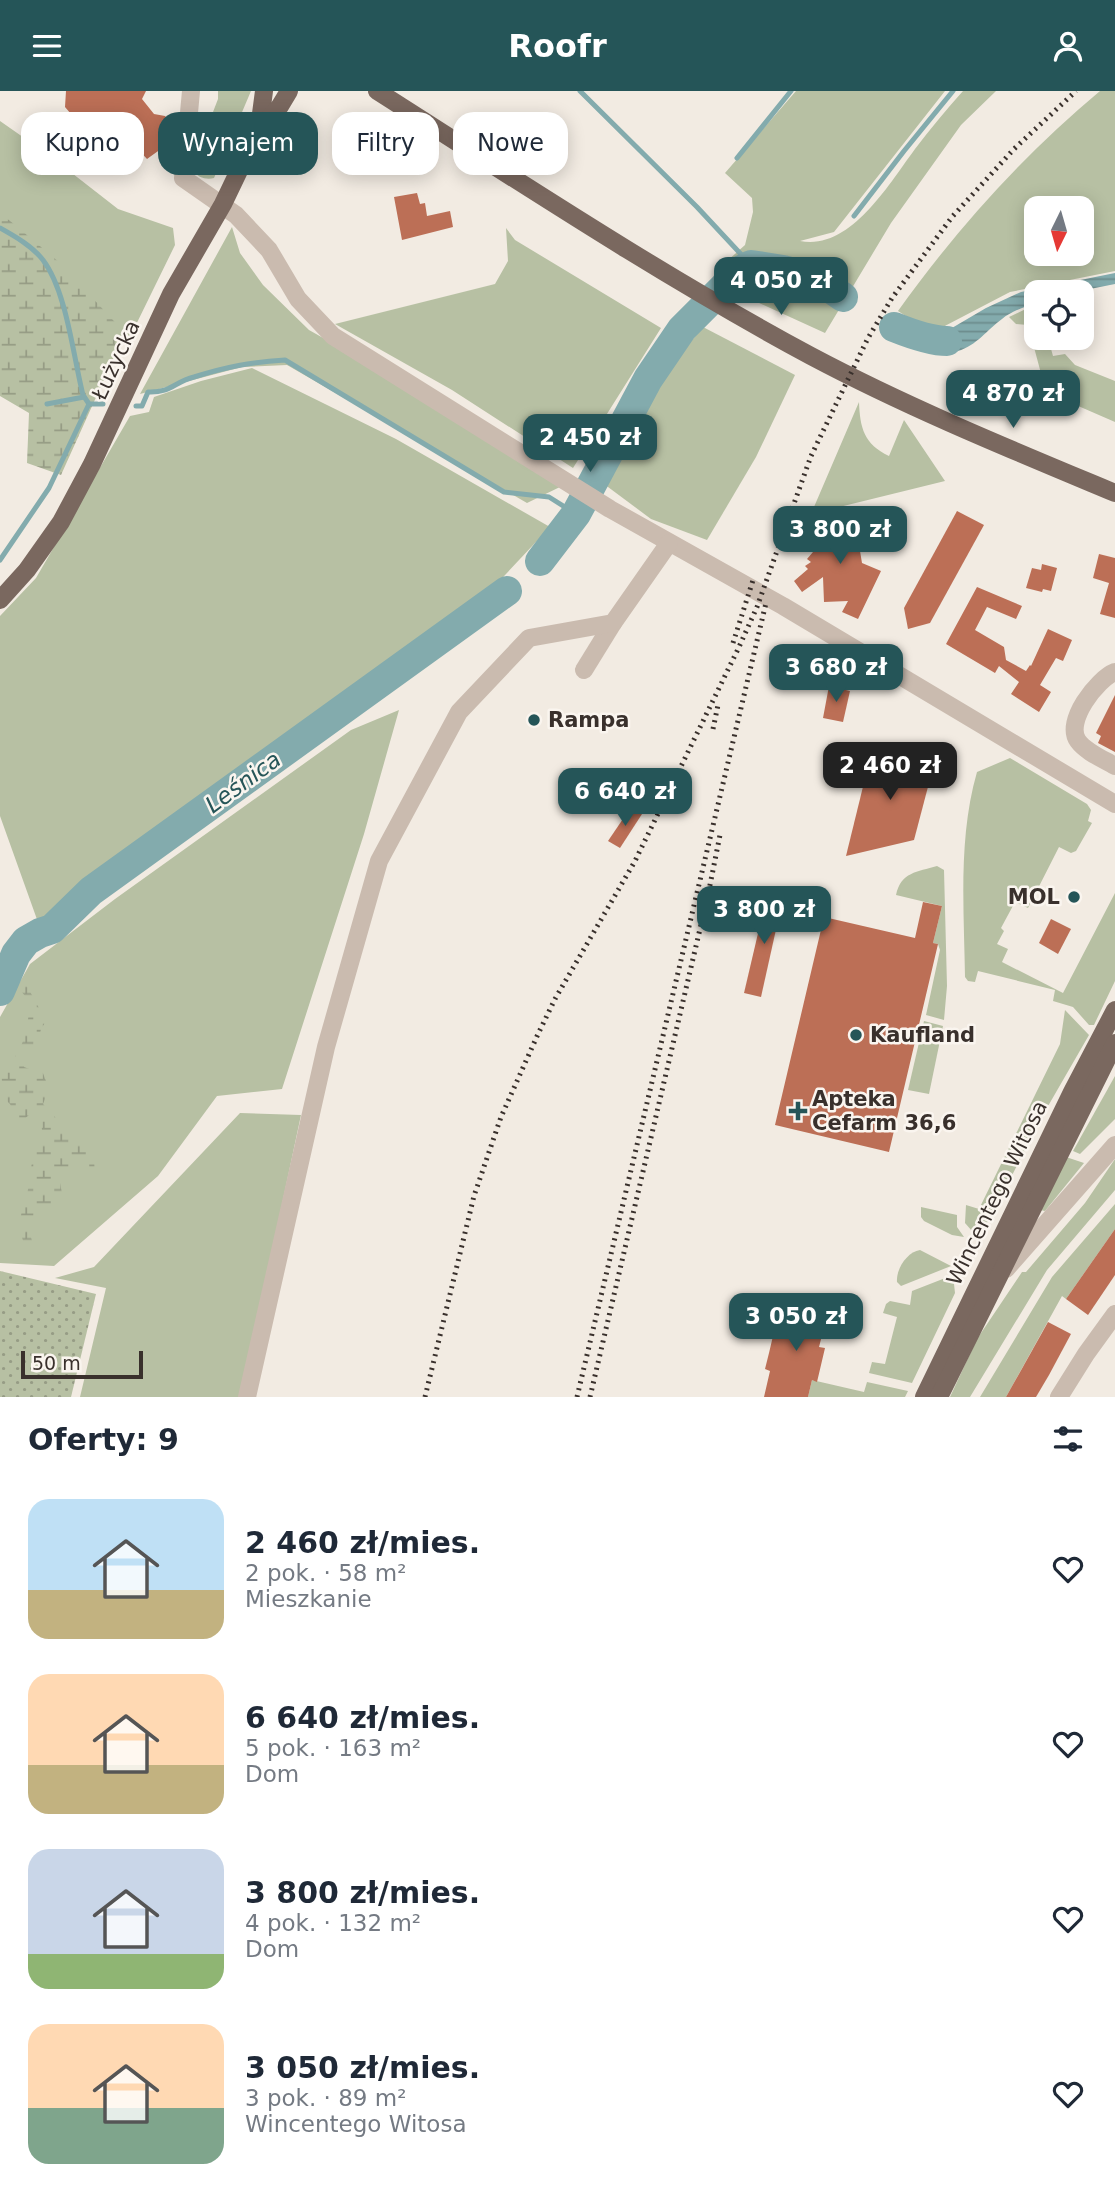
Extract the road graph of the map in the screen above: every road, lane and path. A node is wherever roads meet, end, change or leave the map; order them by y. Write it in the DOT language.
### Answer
graph roads {
  1 [pos="191,91"];
  2 [pos="264,91"];
  3 [pos="289,91"];
  4 [pos="377,91"];
  5 [pos="261,112"];
  6 [pos="275,112"];
  7 [pos="236,175"];
  8 [pos="222,204"];
  9 [pos="1115,493"];
  10 [pos="670,543"];
  11 [pos="0,600"];
  12 [pos="613,623"];
  13 [pos="584,670"];
  14 [pos="1115,672"];
  15 [pos="1115,766"];
  16 [pos="1115,803"];
  17 [pos="1115,1010"];
  18 [pos="1115,1044"];
  19 [pos="1115,1145"];
  20 [pos="999,1276"];
  21 [pos="1115,1314"];
  22 [pos="247,1397"];
  23 [pos="924,1397"];
  24 [pos="939,1397"];
  25 [pos="1059,1397"];
  1 -- 8 [label="street"];
  2 -- 5 [label="main road, Łużycka"];
  3 -- 6 [label="main road, Łużycka"];
  4 -- 9 [label="main road"];
  7 -- 8 [label="main road, Łużycka"];
  8 -- 10 [label="street"];
  8 -- 11 [label="main road, Łużycka"];
  10 -- 12 [label="street"];
  10 -- 16 [label="street"];
  12 -- 13 [label="street"];
  12 -- 22 [label="street"];
  14 -- 15 [label="street"];
  17 -- 23 [label="main road, Wincentego Witosa"];
  18 -- 20 [label="main road, Wincentego Witosa"];
  19 -- 20 [label="street"];
  20 -- 24 [label="main road, Wincentego Witosa"];
  21 -- 25 [label="street"];
}
